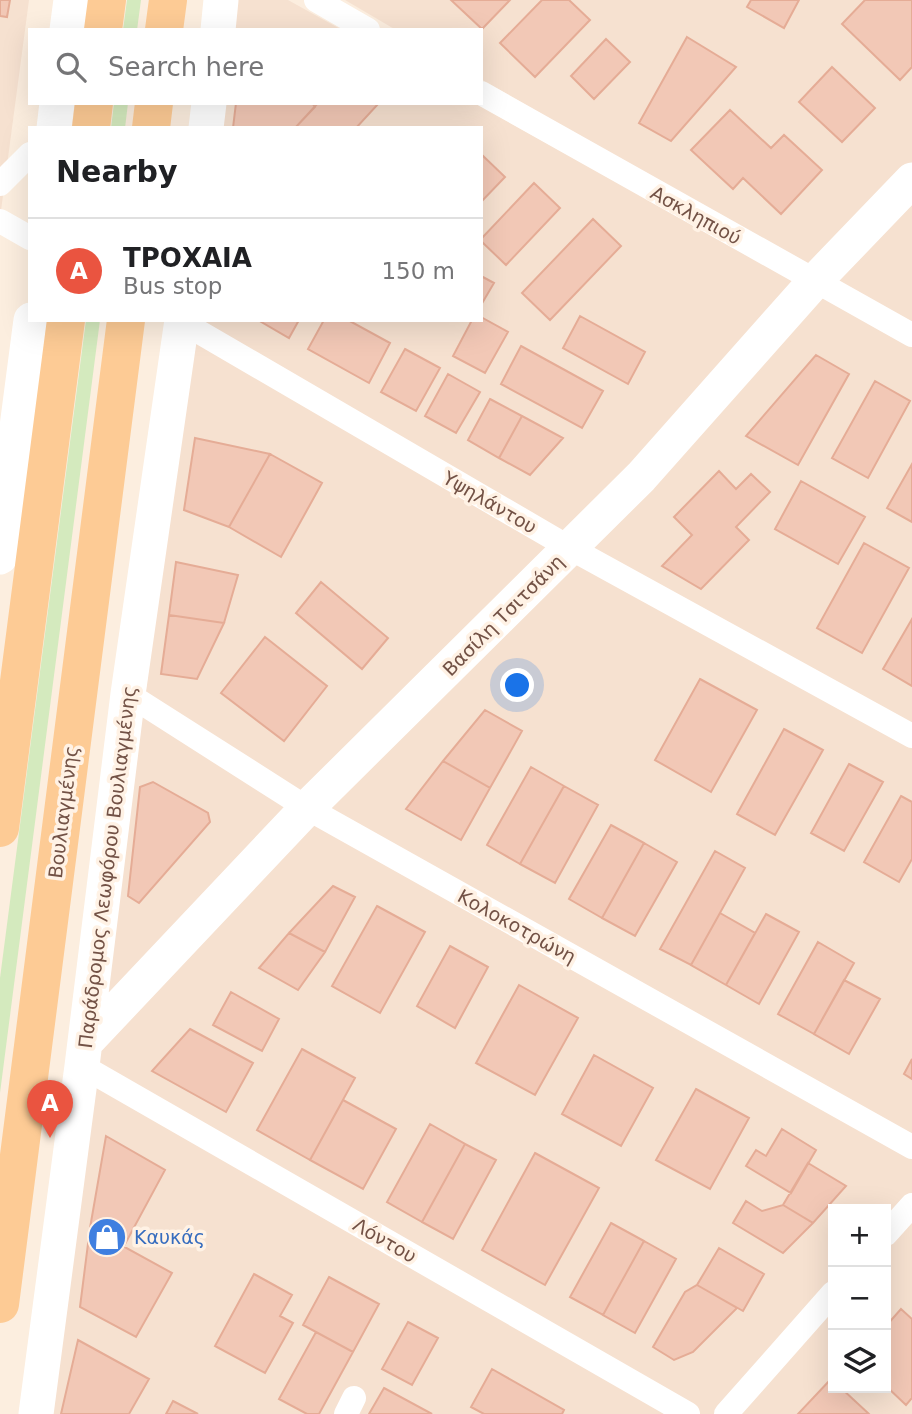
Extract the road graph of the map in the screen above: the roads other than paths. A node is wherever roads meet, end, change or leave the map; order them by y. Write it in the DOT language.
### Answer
graph roads {
  1 [pos="71,0"];
  2 [pos="107,0"];
  3 [pos="221,0"];
  4 [pos="316,0"];
  5 [pos="67,28"];
  6 [pos="103,28"];
  7 [pos="218,28"];
  8 [pos="365,28"];
  9 [pos="483,94"];
  10 [pos="57,105"];
  11 [pos="94,105"];
  12 [pos="155,105"];
  13 [pos="209,105"];
  14 [pos="54,126"];
  15 [pos="90,126"];
  16 [pos="151,126"];
  17 [pos="206,126"];
  18 [pos="28,156"];
  19 [pos="912,180"];
  20 [pos="0,184"];
  21 [pos="0,221"];
  22 [pos="28,236"];
  23 [pos="815,281"];
  24 [pos="31,322"];
  25 [pos="66,322"];
  26 [pos="126,322"];
  27 [pos="182,322"];
  28 [pos="184,322"];
  29 [pos="912,335"];
  30 [pos="570,548"];
  31 [pos="0,557"];
  32 [pos="128,694"];
  33 [pos="912,736"];
  34 [pos="307,808"];
  35 [pos="0,828"];
  36 [pos="84,1054"];
  37 [pos="912,1147"];
  38 [pos="912,1205"];
  39 [pos="891,1228"];
  40 [pos="828,1299"];
  41 [pos="0,1304"];
  42 [pos="36,1414"];
  43 [pos="688,1414"];
  44 [pos="726,1414"];
  1 -- 5 [label="street"];
  2 -- 6 [label="main road"];
  3 -- 7 [label="street"];
  4 -- 8 [label="street"];
  9 -- 23 [label="street, Ασκληπιού"];
  10 -- 14 [label="street"];
  11 -- 15 [label="main road"];
  12 -- 16 [label="main road"];
  13 -- 17 [label="street"];
  18 -- 20 [label="street"];
  19 -- 23 [label="street, Βασίλη Τσιτσάνη"];
  21 -- 22 [label="street"];
  23 -- 29 [label="street, Ασκληπιού"];
  23 -- 30 [label="street, Βασίλη Τσιτσάνη"];
  24 -- 31 [label="street"];
  25 -- 35 [label="main road"];
  26 -- 41 [label="main road, Βουλιαγμένης"];
  27 -- 32 [label="street, Παράδρομος Λεωφόρου Βουλιαγμένης"];
  28 -- 30 [label="street, Υψηλάντου"];
  30 -- 33 [label="street, Υψηλάντου"];
  30 -- 34 [label="street, Βασίλη Τσιτσάνη"];
  32 -- 34 [label="street, Κολοκοτρώνη"];
  32 -- 36 [label="street, Παράδρομος Λεωφόρου Βουλιαγμένης"];
  34 -- 36 [label="street, Βασίλη Τσιτσάνη"];
  34 -- 37 [label="street, Κολοκοτρώνη"];
  36 -- 42 [label="street, Παράδρομος Λεωφόρου Βουλιαγμένης"];
  36 -- 43 [label="street, Λόντου"];
  38 -- 39 [label="street"];
  40 -- 44 [label="street"];
}
